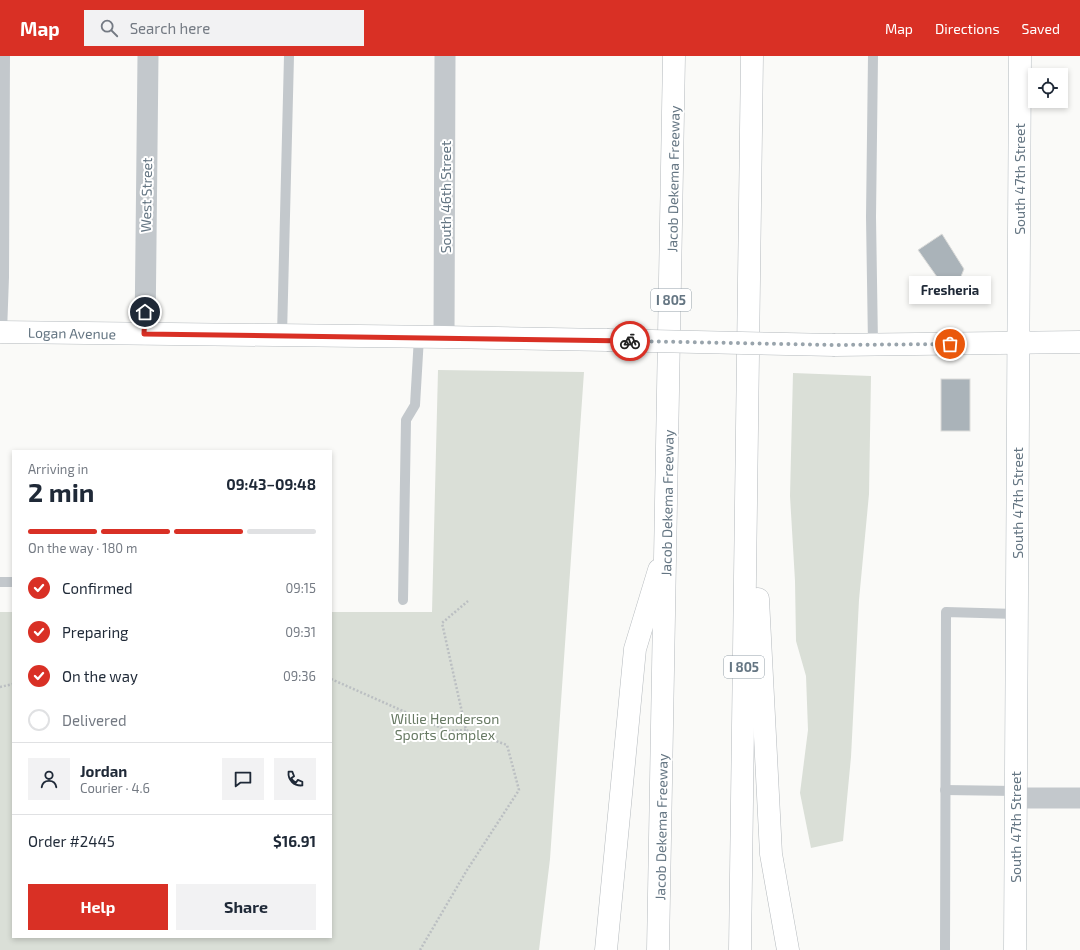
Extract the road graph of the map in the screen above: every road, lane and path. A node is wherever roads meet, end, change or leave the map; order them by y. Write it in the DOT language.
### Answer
graph roads {
  1 [pos="5,56"];
  2 [pos="148,56"];
  3 [pos="289,56"];
  4 [pos="445,56"];
  5 [pos="674,56"];
  6 [pos="752,56"];
  7 [pos="873,56"];
  8 [pos="1020,56"];
  9 [pos="2,276"];
  10 [pos="1,332"];
  11 [pos="144,334"];
  12 [pos="282,336"];
  13 [pos="419,337"];
  14 [pos="444,337"];
  15 [pos="1080,342"];
  16 [pos="1018,343"];
  17 [pos="873,344"];
  18 [pos="748,384"];
  19 [pos="667,544"];
  20 [pos="0,582"];
  21 [pos="12,582"];
  22 [pos="403,600"];
  23 [pos="468,601"];
  24 [pos="1016,614"];
  25 [pos="332,679"];
  26 [pos="12,684"];
  27 [pos="0,687"];
  28 [pos="466,730"];
  29 [pos="945,790"];
  30 [pos="1015,794"];
  31 [pos="1080,798"];
  32 [pos="420,950"];
  33 [pos="606,950"];
  34 [pos="658,950"];
  35 [pos="740,950"];
  36 [pos="788,950"];
  37 [pos="945,950"];
  38 [pos="1015,950"];
  1 -- 9 [label="lane"];
  2 -- 11 [label="street, West Street"];
  3 -- 12 [label="lane"];
  4 -- 14 [label="street, South 46th Street"];
  5 -- 19 [label="main road, Jacob Dekema Freeway / I 805"];
  6 -- 18 [label="main road, I 805"];
  7 -- 17 [label="lane"];
  8 -- 16 [label="main road, South 47th Street"];
  9 -- 10 [label="lane"];
  10 -- 11 [label="main road, Logan Avenue"];
  11 -- 12 [label="main road, Logan Avenue"];
  12 -- 13 [label="main road, Logan Avenue"];
  13 -- 14 [label="main road, Logan Avenue"];
  13 -- 22 [label="lane"];
  14 -- 17 [label="main road, Logan Avenue, bridge"];
  15 -- 16 [label="main road, Logan Avenue"];
  16 -- 17 [label="main road, Logan Avenue"];
  16 -- 24 [label="main road, South 47th Street"];
  18 -- 35 [label="main road, I 805"];
  18 -- 36 [label="main road"];
  19 -- 33 [label="main road"];
  19 -- 34 [label="main road, Jacob Dekema Freeway / I 805"];
  20 -- 21 [label="lane"];
  23 -- 28 [label="path"];
  24 -- 29 [label="lane"];
  24 -- 30 [label="main road, South 47th Street"];
  25 -- 28 [label="path"];
  26 -- 27 [label="path"];
  28 -- 32 [label="path"];
  29 -- 30 [label="lane"];
  29 -- 37 [label="lane"];
  30 -- 31 [label="street"];
  30 -- 38 [label="main road, South 47th Street"];
}
